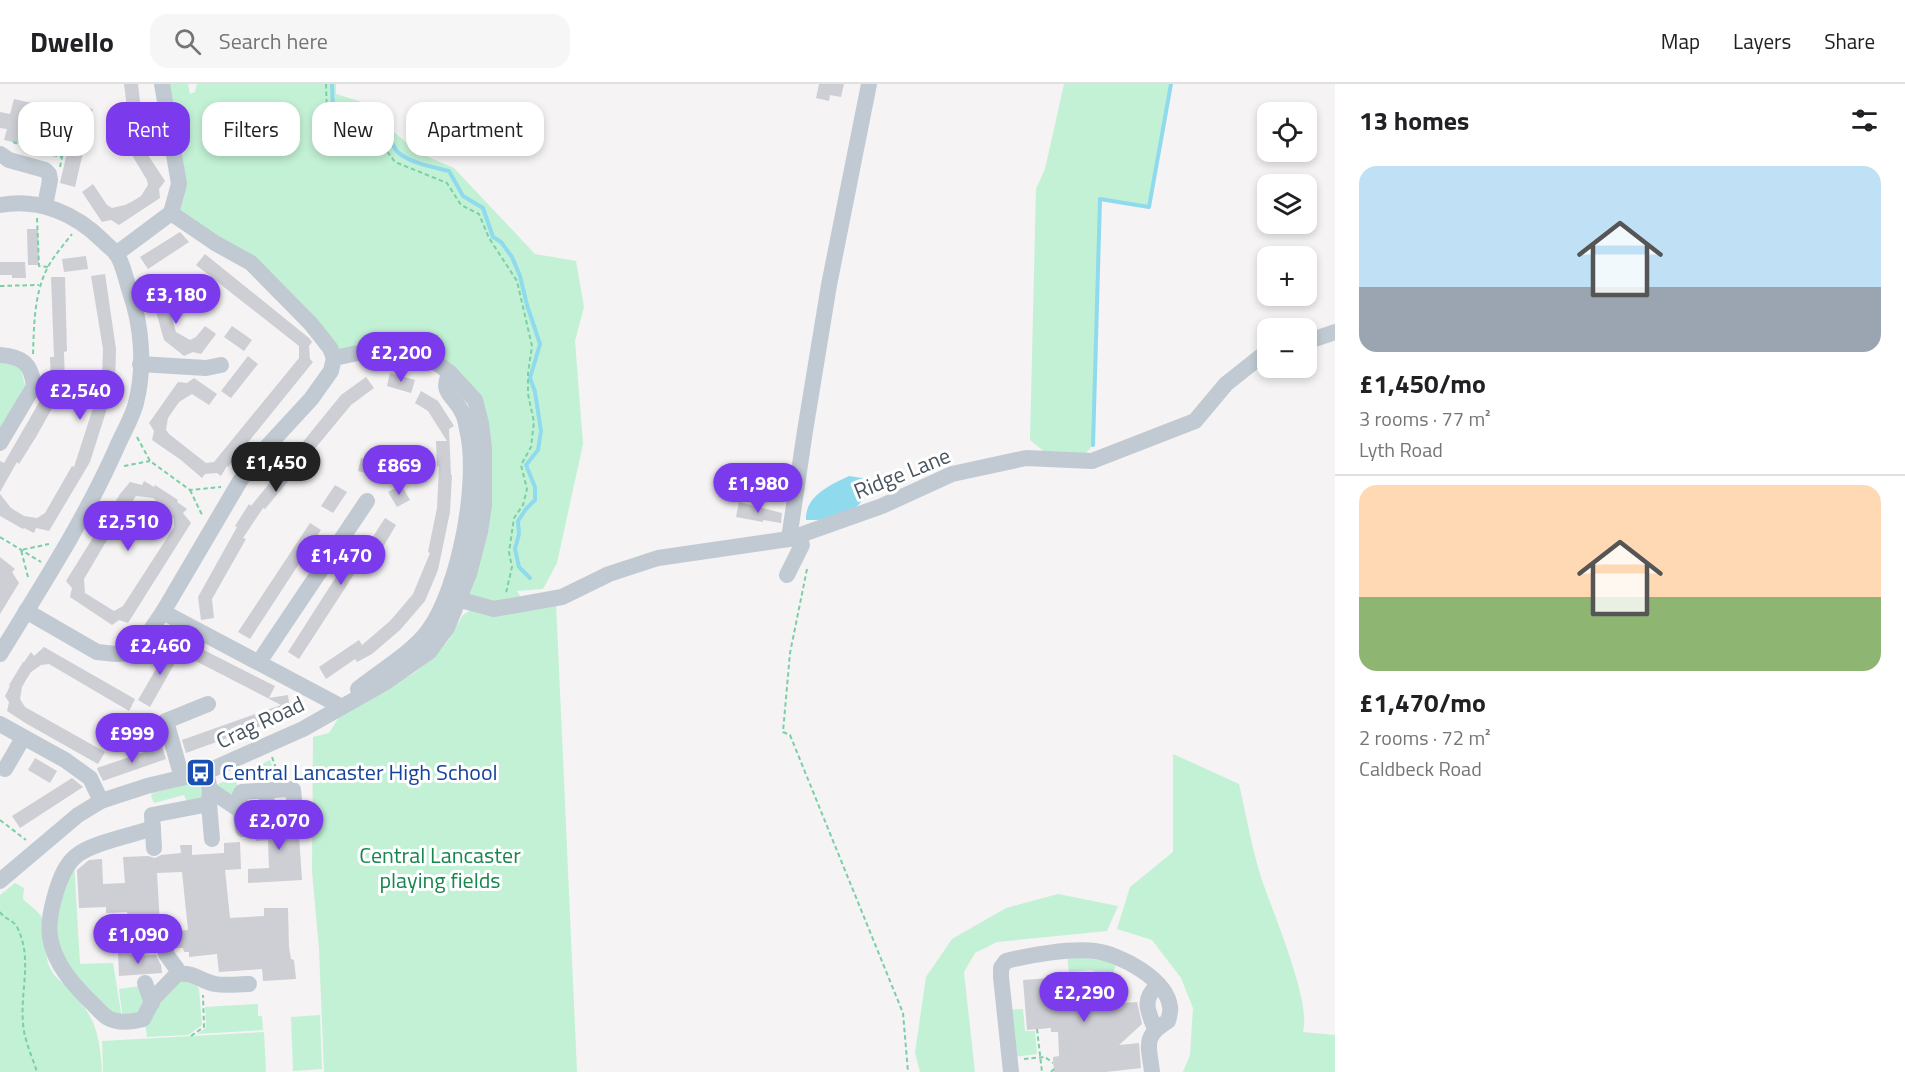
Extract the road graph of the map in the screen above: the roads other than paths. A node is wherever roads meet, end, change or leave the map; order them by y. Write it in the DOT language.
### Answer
graph roads {
  1 [pos="162,84"];
  2 [pos="869,84"];
  3 [pos="0,154"];
  4 [pos="0,205"];
  5 [pos="43,205"];
  6 [pos="171,213"];
  7 [pos="116,254"];
  8 [pos="1335,333"];
  9 [pos="1317,339"];
  10 [pos="0,355"];
  11 [pos="334,358"];
  12 [pos="1257,359"];
  13 [pos="140,364"];
  14 [pos="221,365"];
  15 [pos="450,373"];
  16 [pos="0,443"];
  17 [pos="367,501"];
  18 [pos="794,537"];
  19 [pos="787,575"];
  20 [pos="460,600"];
  21 [pos="26,611"];
  22 [pos="163,612"];
  23 [pos="0,654"];
  24 [pos="259,662"];
  25 [pos="208,704"];
  26 [pos="347,704"];
  27 [pos="0,724"];
  28 [pos="23,738"];
  29 [pos="5,769"];
  30 [pos="206,772"];
  31 [pos="182,778"];
  32 [pos="266,790"];
  33 [pos="210,797"];
  34 [pos="101,801"];
  35 [pos="240,808"];
  36 [pos="295,810"];
  37 [pos="267,811"];
  38 [pos="153,828"];
  39 [pos="243,829"];
  40 [pos="212,839"];
  41 [pos="154,848"];
  42 [pos="0,881"];
  43 [pos="134,946"];
  44 [pos="177,974"];
  45 [pos="145,983"];
  46 [pos="249,984"];
  47 [pos="152,1003"];
  48 [pos="1010,1066"];
  49 [pos="1152,1072"];
  1 -- 6 [label="street"];
  2 -- 18 [label="street"];
  3 -- 5 [label="street"];
  4 -- 5 [label="street"];
  5 -- 7 [label="street"];
  6 -- 7 [label="street"];
  6 -- 11 [label="street"];
  7 -- 13 [label="street"];
  8 -- 9 [label="street"];
  10 -- 16 [label="street"];
  11 -- 15 [label="street, Crag Road"];
  11 -- 22 [label="street"];
  12 -- 18 [label="street, Ridge Lane"];
  13 -- 14 [label="street"];
  13 -- 21 [label="street"];
  15 -- 20 [label="street, Crag Road"];
  15 -- 26 [label="street, Crag Road"];
  17 -- 24 [label="street"];
  18 -- 19 [label="street"];
  18 -- 20 [label="street, Ridge Lane"];
  20 -- 26 [label="street, Crag Road"];
  21 -- 22 [label="street"];
  21 -- 23 [label="street"];
  22 -- 24 [label="street"];
  24 -- 26 [label="street"];
  25 -- 31 [label="street"];
  26 -- 30 [label="street, Crag Road"];
  27 -- 28 [label="street"];
  28 -- 29 [label="street"];
  28 -- 34 [label="street"];
  30 -- 31 [label="street, Crag Road"];
  30 -- 33 [label="street"];
  31 -- 34 [label="street, Crag Road"];
  32 -- 35 [label="street"];
  32 -- 36 [label="street"];
  32 -- 37 [label="street"];
  33 -- 35 [label="street"];
  33 -- 38 [label="street"];
  33 -- 40 [label="street"];
  34 -- 42 [label="street, Crag Road"];
  35 -- 39 [label="street"];
  38 -- 41 [label="street"];
  38 -- 47 [label="street"];
  43 -- 44 [label="street"];
  44 -- 46 [label="street"];
  44 -- 47 [label="street"];
  45 -- 47 [label="street"];
  48 -- 49 [label="street"];
}
